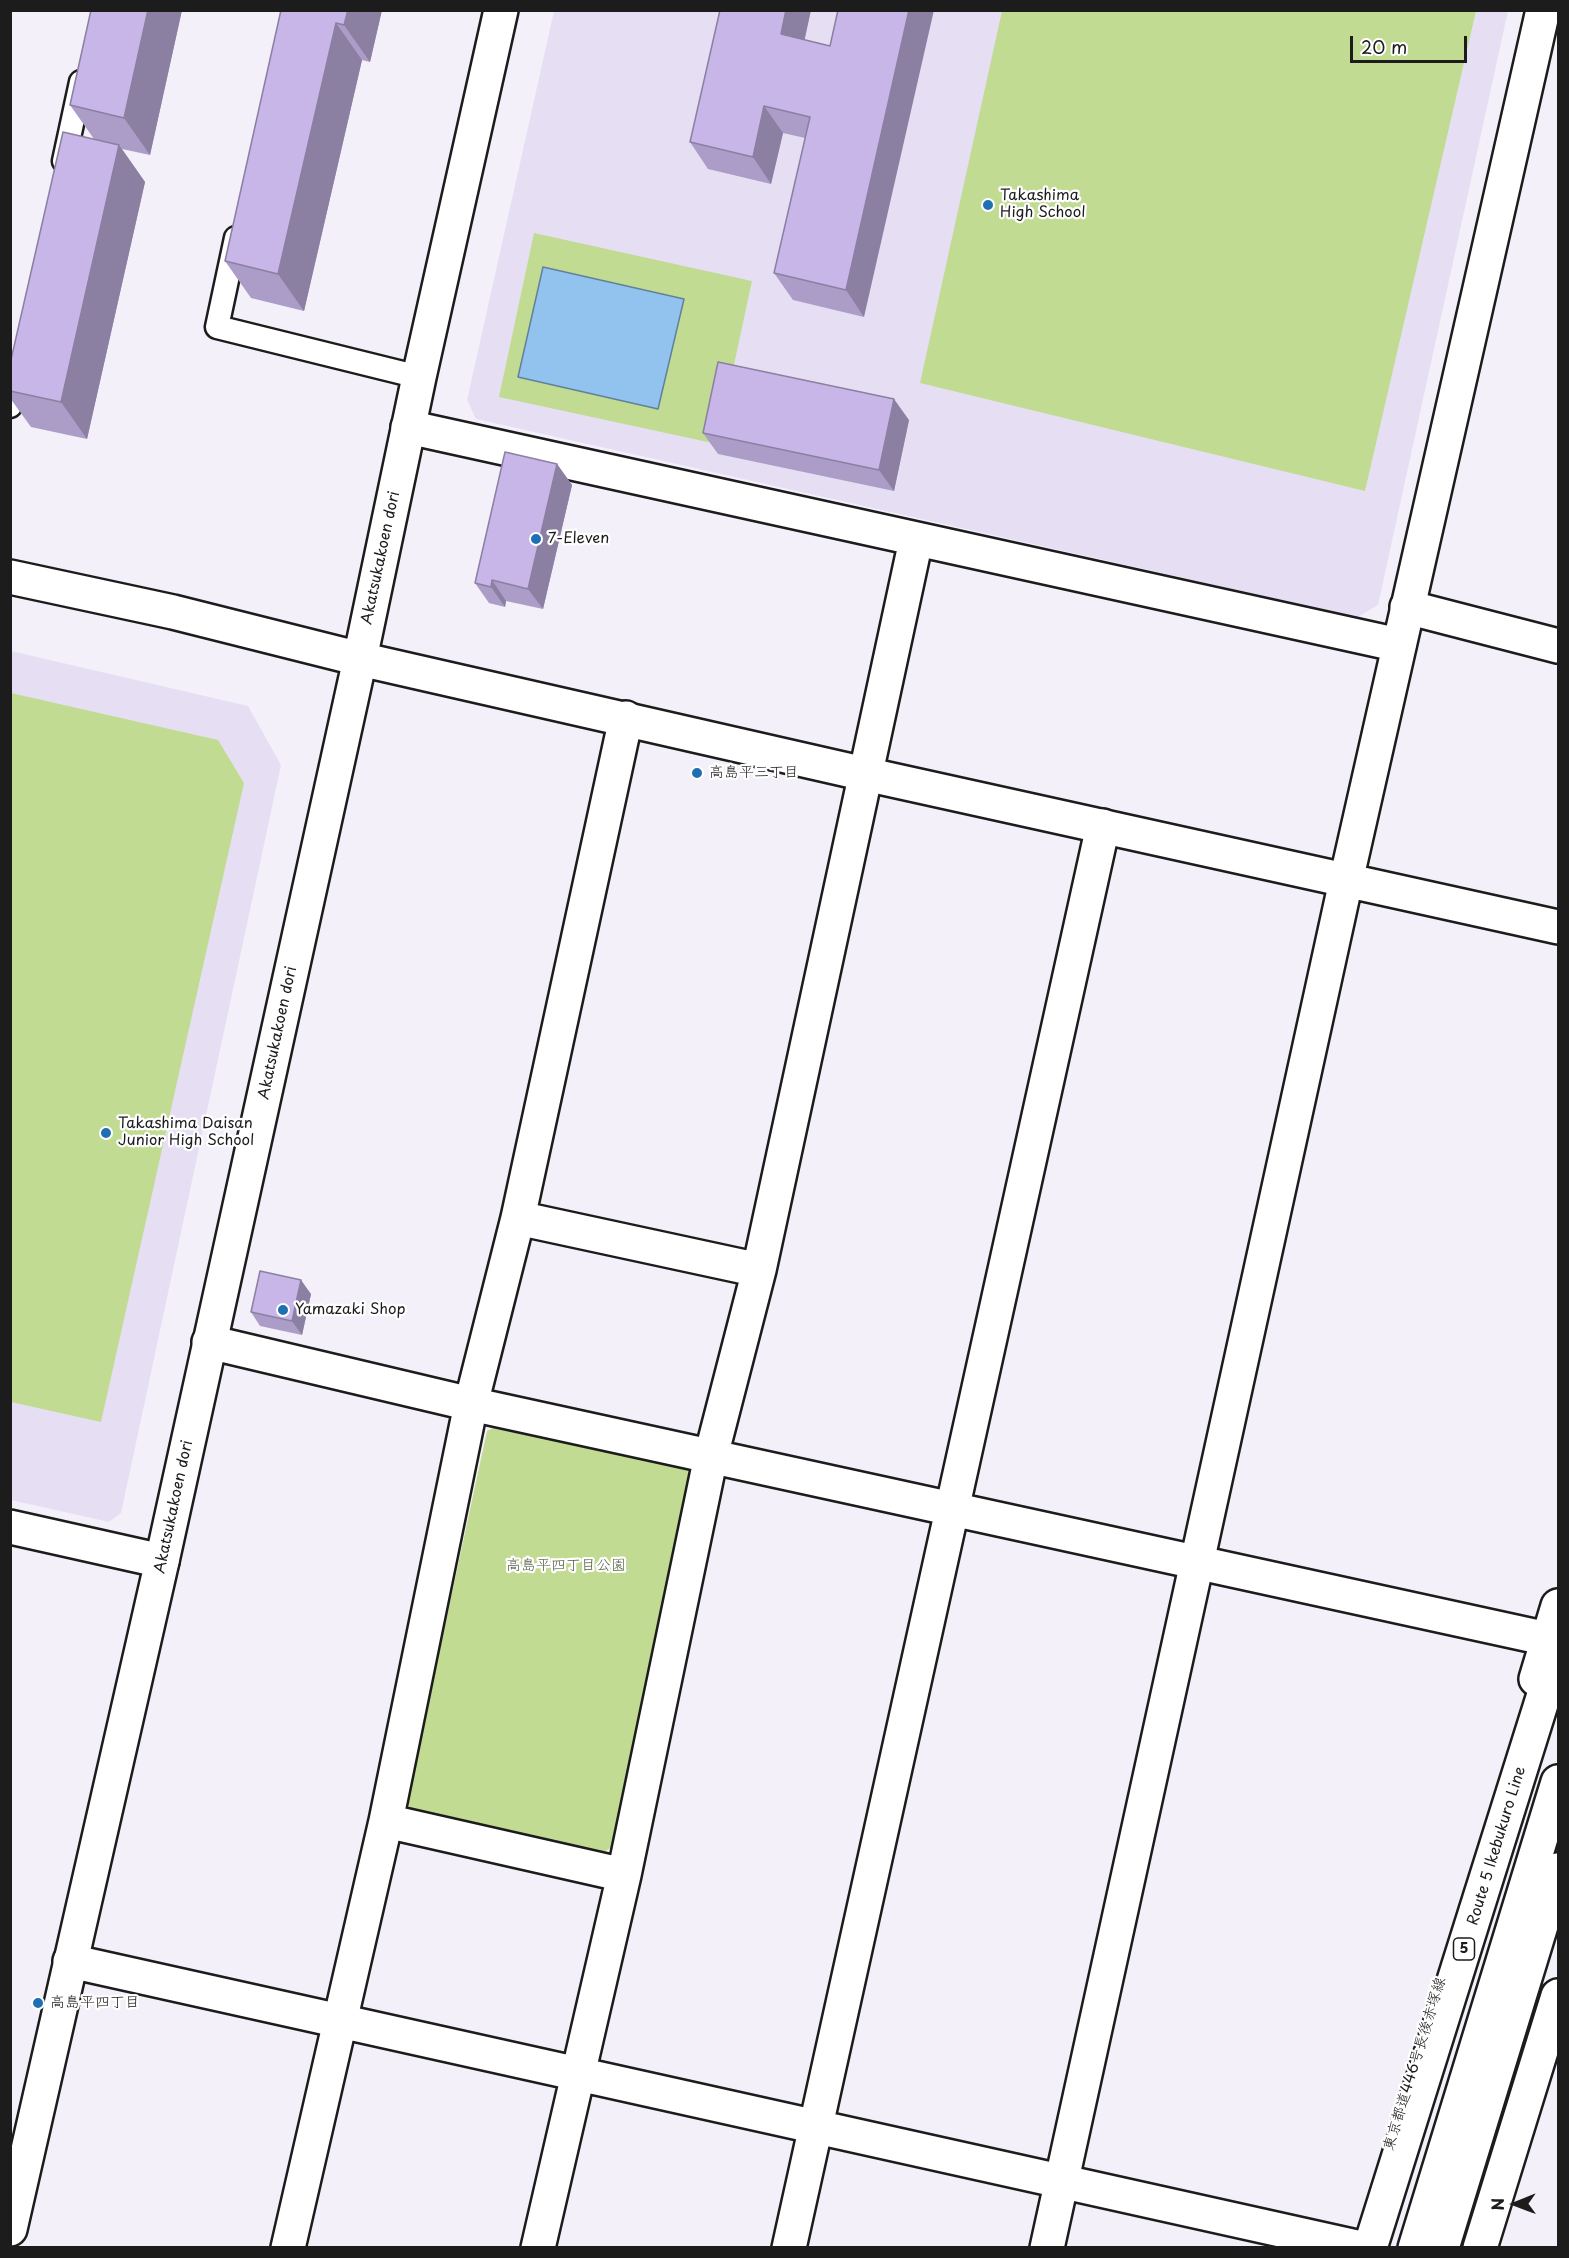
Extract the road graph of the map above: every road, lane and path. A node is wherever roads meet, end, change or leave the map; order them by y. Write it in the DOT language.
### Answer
graph roads {
  1 [pos="501,10"];
  2 [pos="1543,10"];
  3 [pos="86,57"];
  4 [pos="59,185"];
  5 [pos="241,214"];
  6 [pos="23,348"];
  7 [pos="419,377"];
  8 [pos="10,406"];
  9 [pos="408,427"];
  10 [pos="916,540"];
  11 [pos="10,577"];
  12 [pos="1407,607"];
  13 [pos="1399,645"];
  14 [pos="1558,646"];
  15 [pos="360,659"];
  16 [pos="626,718"];
  17 [pos="865,774"];
  18 [pos="1103,826"];
  19 [pos="1346,881"];
  20 [pos="1558,927"];
  21 [pos="518,1218"];
  22 [pos="759,1270"];
  23 [pos="209,1342"];
  24 [pos="471,1404"];
  25 [pos="711,1456"];
  26 [pos="952,1509"];
  27 [pos="10,1527"];
  28 [pos="162,1561"];
  29 [pos="1196,1562"];
  30 [pos="1558,1606"];
  31 [pos="1553,1644"];
  32 [pos="1558,1782"];
  33 [pos="386,1821"];
  34 [pos="1558,1870"];
  35 [pos="624,1875"];
  36 [pos="70,1961"];
  37 [pos="1558,1996"];
  38 [pos="339,2020"];
  39 [pos="1558,2032"];
  40 [pos="1491,2048"];
  41 [pos="578,2074"];
  42 [pos="817,2127"];
  43 [pos="1062,2181"];
  44 [pos="15,2188"];
  45 [pos="10,2229"];
  46 [pos="288,2247"];
  47 [pos="538,2247"];
  48 [pos="789,2247"];
  49 [pos="1047,2247"];
  50 [pos="1357,2247"];
  51 [pos="1371,2247"];
  52 [pos="1415,2247"];
  53 [pos="1442,2247"];
  54 [pos="1480,2247"];
  55 [pos="1491,2247"];
  1 -- 7 [label="main road, Akatsukakoen dori"];
  2 -- 12 [label="main road"];
  3 -- 4 [label="lane"];
  5 -- 7 [label="lane"];
  6 -- 8 [label="lane"];
  7 -- 9 [label="main road, Akatsukakoen dori"];
  9 -- 10 [label="main road"];
  9 -- 15 [label="main road, Akatsukakoen dori"];
  10 -- 13 [label="main road"];
  10 -- 17 [label="main road"];
  11 -- 15 [label="main road"];
  12 -- 13 [label="main road"];
  12 -- 14 [label="main road"];
  13 -- 19 [label="main road"];
  15 -- 16 [label="main road"];
  15 -- 23 [label="main road, Akatsukakoen dori"];
  16 -- 17 [label="main road"];
  16 -- 21 [label="main road"];
  17 -- 18 [label="main road"];
  17 -- 22 [label="main road"];
  18 -- 19 [label="main road"];
  18 -- 26 [label="main road"];
  19 -- 20 [label="main road"];
  19 -- 29 [label="main road"];
  21 -- 22 [label="main road"];
  21 -- 24 [label="main road"];
  22 -- 25 [label="main road"];
  23 -- 24 [label="main road"];
  23 -- 28 [label="main road, Akatsukakoen dori"];
  24 -- 25 [label="main road"];
  24 -- 33 [label="main road"];
  25 -- 26 [label="main road"];
  25 -- 35 [label="main road"];
  26 -- 29 [label="main road"];
  26 -- 42 [label="main road"];
  27 -- 28 [label="main road"];
  28 -- 36 [label="main road, Akatsukakoen dori"];
  29 -- 31 [label="main road"];
  29 -- 43 [label="main road"];
  30 -- 31 [label="main road, 東京都道446号長後赤塚線"];
  31 -- 50 [label="main road, 東京都道446号長後赤塚線"];
  31 -- 51 [label="main road, Route 5 Ikebukuro Line / 5"];
  32 -- 40 [label="main road"];
  33 -- 35 [label="main road"];
  33 -- 38 [label="main road"];
  34 -- 40 [label="main road"];
  35 -- 41 [label="main road"];
  36 -- 38 [label="main road"];
  36 -- 44 [label="main road, Akatsukakoen dori"];
  37 -- 54 [label="main road"];
  38 -- 41 [label="main road"];
  38 -- 46 [label="main road"];
  39 -- 55 [label="main road"];
  40 -- 52 [label="main road"];
  40 -- 53 [label="main road"];
  41 -- 42 [label="main road"];
  41 -- 47 [label="main road"];
  42 -- 43 [label="main road"];
  42 -- 48 [label="main road"];
  43 -- 49 [label="main road"];
  43 -- 50 [label="main road"];
  44 -- 45 [label="main road, Akatsukakoen dori"];
}
